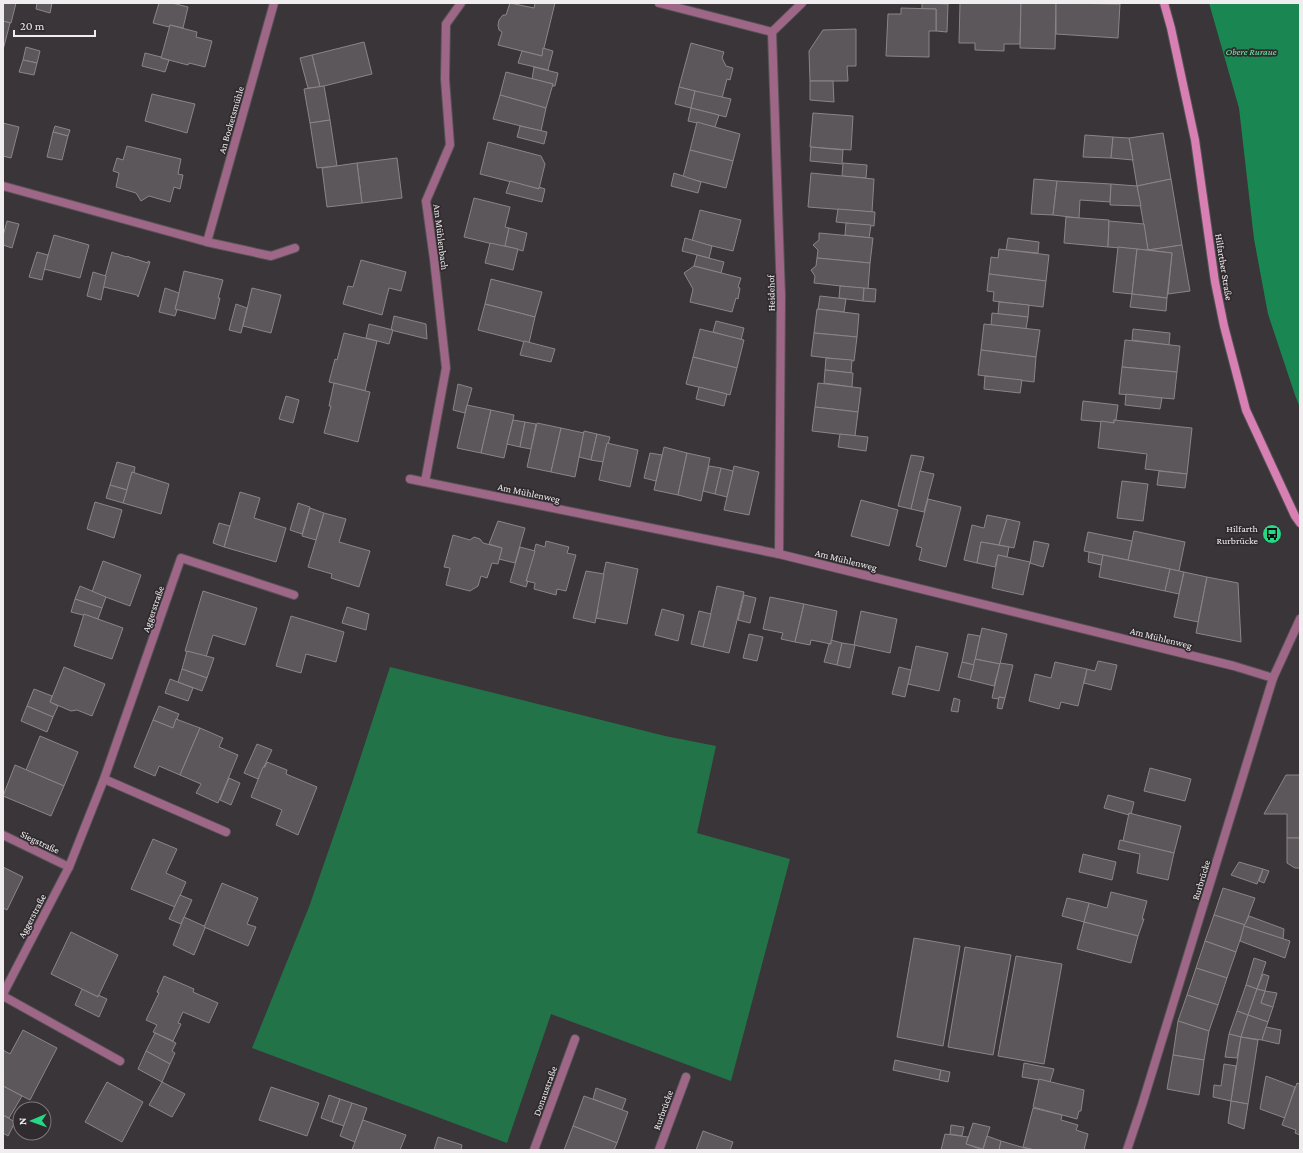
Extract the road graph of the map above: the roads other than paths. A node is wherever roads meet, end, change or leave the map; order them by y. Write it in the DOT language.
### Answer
graph roads {
  1 [pos="274,3"];
  2 [pos="461,3"];
  3 [pos="659,3"];
  4 [pos="802,3"];
  5 [pos="1164,3"];
  6 [pos="772,32"];
  7 [pos="3,186"];
  8 [pos="207,242"];
  9 [pos="295,248"];
  10 [pos="410,479"];
  11 [pos="425,482"];
  12 [pos="1300,523"];
  13 [pos="779,554"];
  14 [pos="294,595"];
  15 [pos="1300,618"];
  16 [pos="1273,678"];
  17 [pos="104,779"];
  18 [pos="226,832"];
  19 [pos="3,835"];
  20 [pos="69,867"];
  21 [pos="3,995"];
  22 [pos="574,1039"];
  23 [pos="120,1061"];
  24 [pos="686,1077"];
  25 [pos="534,1150"];
  26 [pos="659,1150"];
  27 [pos="1127,1150"];
  1 -- 8 [label="street, An Bocketsmühle"];
  2 -- 11 [label="street, Am Mühlenbach"];
  3 -- 6 [label="street"];
  4 -- 6 [label="street"];
  5 -- 12 [label="main road, Hilfarther Straße"];
  6 -- 13 [label="street, Heidehof"];
  7 -- 8 [label="street"];
  8 -- 9 [label="street"];
  10 -- 11 [label="street, Am Mühlenweg"];
  11 -- 13 [label="street, Am Mühlenweg"];
  13 -- 16 [label="street, Am Mühlenweg"];
  14 -- 17 [label="street, Aggerstraße"];
  15 -- 16 [label="street, Rurbrücke"];
  16 -- 27 [label="street, Rurbrücke"];
  17 -- 18 [label="street"];
  17 -- 20 [label="street, Aggerstraße"];
  19 -- 20 [label="street, Siegstraße"];
  20 -- 21 [label="street, Aggerstraße"];
  21 -- 23 [label="street, Aggerstraße"];
  22 -- 25 [label="street, Donaustraße"];
  24 -- 26 [label="street, Rurbrücke"];
}
